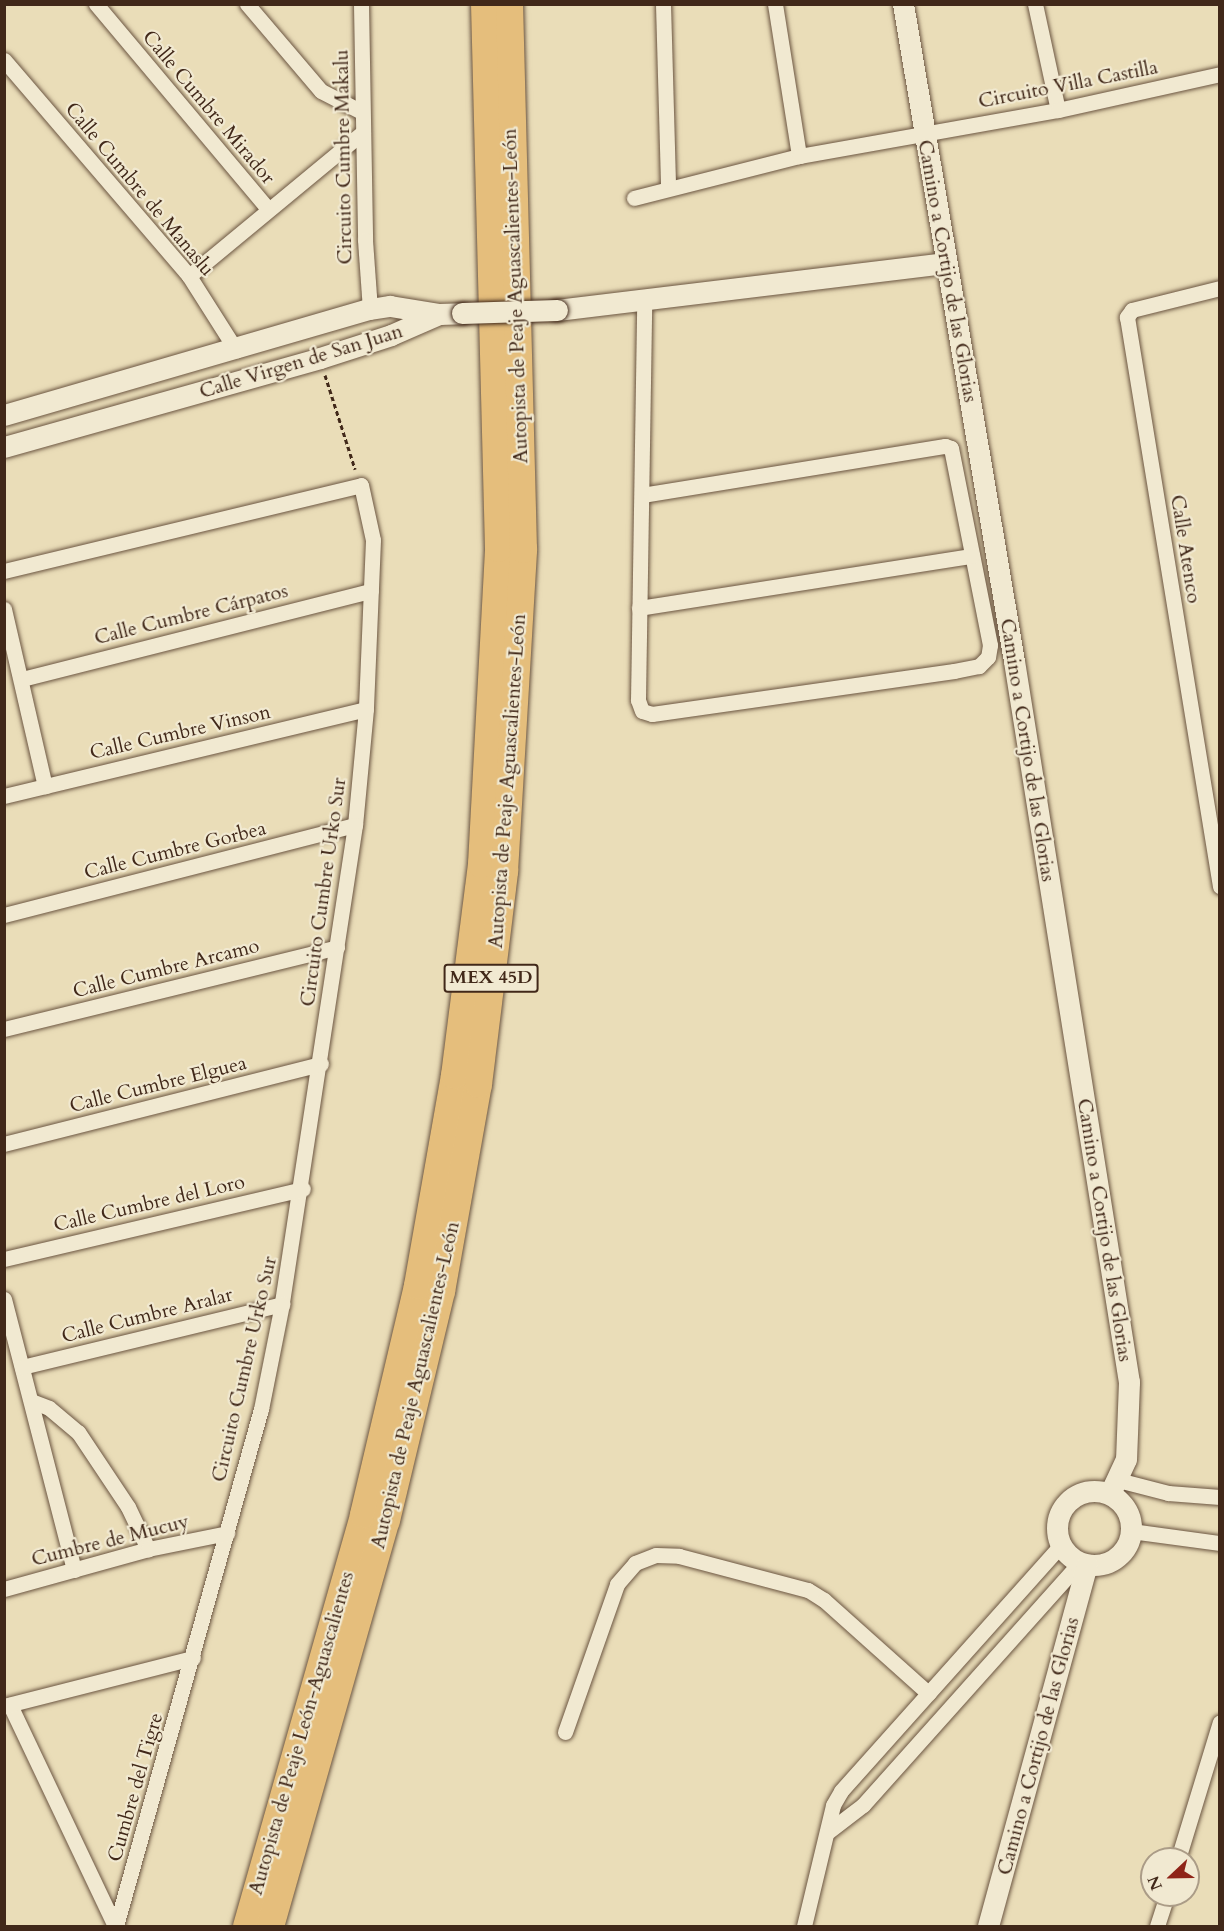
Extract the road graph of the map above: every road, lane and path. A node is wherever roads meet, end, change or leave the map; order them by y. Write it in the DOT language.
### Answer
graph roads {
  1 [pos="96,4"];
  2 [pos="247,4"];
  3 [pos="361,4"];
  4 [pos="484,4"];
  5 [pos="509,4"];
  6 [pos="663,4"];
  7 [pos="775,4"];
  8 [pos="903,4"];
  9 [pos="1035,4"];
  10 [pos="4,60"];
  11 [pos="1220,74"];
  12 [pos="1058,110"];
  13 [pos="362,112"];
  14 [pos="363,132"];
  15 [pos="924,133"];
  16 [pos="799,156"];
  17 [pos="668,188"];
  18 [pos="634,198"];
  19 [pos="268,209"];
  20 [pos="946,263"];
  21 [pos="189,276"];
  22 [pos="1220,288"];
  23 [pos="644,301"];
  24 [pos="370,309"];
  25 [pos="439,314"];
  26 [pos="236,350"];
  27 [pos="320,358"];
  28 [pos="4,415"];
  29 [pos="4,447"];
  30 [pos="361,485"];
  31 [pos="642,495"];
  32 [pos="972,556"];
  33 [pos="4,571"];
  34 [pos="371,591"];
  35 [pos="639,608"];
  36 [pos="4,609"];
  37 [pos="21,679"];
  38 [pos="366,709"];
  39 [pos="45,786"];
  40 [pos="4,796"];
  41 [pos="355,825"];
  42 [pos="1220,886"];
  43 [pos="4,915"];
  44 [pos="337,947"];
  45 [pos="4,1029"];
  46 [pos="321,1064"];
  47 [pos="4,1144"];
  48 [pos="303,1189"];
  49 [pos="4,1259"];
  50 [pos="4,1299"];
  51 [pos="282,1304"];
  52 [pos="22,1367"];
  53 [pos="31,1401"];
  54 [pos="1114,1487"];
  55 [pos="1220,1497"];
  56 [pos="1131,1531"];
  57 [pos="227,1533"];
  58 [pos="1220,1543"];
  59 [pos="1061,1545"];
  60 [pos="148,1549"];
  61 [pos="1083,1563"];
  62 [pos="74,1570"];
  63 [pos="4,1589"];
  64 [pos="194,1658"];
  65 [pos="928,1694"];
  66 [pos="7,1706"];
  67 [pos="1220,1722"];
  68 [pos="565,1732"];
  69 [pos="829,1831"];
  70 [pos="1182,1847"];
  71 [pos="1163,1907"];
  72 [pos="115,1926"];
  73 [pos="246,1926"];
  74 [pos="270,1926"];
  75 [pos="804,1926"];
  76 [pos="988,1926"];
  77 [pos="1157,1926"];
  1 -- 19 [label="street, Calle Cumbre Mirador"];
  2 -- 13 [label="street"];
  3 -- 13 [label="street, Circuito Cumbre Makalu"];
  4 -- 73 [label="highway, Autopista de Peaje León-Aguascalientes / MEX 45D"];
  5 -- 74 [label="highway, Autopista de Peaje Aguascalientes-León / MEX 45D"];
  6 -- 17 [label="street"];
  7 -- 16 [label="street"];
  8 -- 15 [label="street, Camino a Cortijo de las Glorias"];
  9 -- 12 [label="street"];
  10 -- 21 [label="street, Calle Cumbre de Manaslu"];
  11 -- 12 [label="street, Circuito Villa Castilla"];
  12 -- 15 [label="street, Circuito Villa Castilla"];
  13 -- 14 [label="street, Circuito Cumbre Makalu"];
  14 -- 19 [label="street"];
  14 -- 24 [label="street, Circuito Cumbre Makalu"];
  15 -- 16 [label="street, Circuito Villa Castilla"];
  15 -- 20 [label="street, Camino a Cortijo de las Glorias"];
  16 -- 17 [label="street, Circuito Villa Castilla"];
  17 -- 18 [label="street, Circuito Villa Castilla"];
  19 -- 21 [label="street"];
  20 -- 23 [label="street"];
  20 -- 54 [label="street, Camino a Cortijo de las Glorias"];
  21 -- 26 [label="street, Calle Cumbre de Manaslu"];
  22 -- 42 [label="street, Calle Atenco"];
  23 -- 25 [label="street, bridge"];
  23 -- 31 [label="street"];
  24 -- 25 [label="street, Calle Virgen de San Juan"];
  24 -- 26 [label="street, Calle Virgen de San Juan"];
  25 -- 27 [label="street, Calle Virgen de San Juan"];
  26 -- 28 [label="street, Calle Virgen de San Juan"];
  27 -- 29 [label="street, Calle Virgen de San Juan"];
  27 -- 30 [label="path"];
  30 -- 33 [label="street"];
  30 -- 34 [label="street, Circuito Cumbre Urko Sur"];
  31 -- 32 [label="street"];
  31 -- 35 [label="street"];
  32 -- 35 [label="street"];
  32 -- 35 [label="street"];
  34 -- 37 [label="street, Calle Cumbre Cárpatos"];
  34 -- 38 [label="street, Circuito Cumbre Urko Sur"];
  36 -- 37 [label="street"];
  37 -- 39 [label="street"];
  38 -- 39 [label="street, Calle Cumbre Vinson"];
  38 -- 41 [label="street, Circuito Cumbre Urko Sur"];
  39 -- 40 [label="street, Calle Cumbre Vinson"];
  41 -- 43 [label="street, Calle Cumbre Gorbea"];
  41 -- 44 [label="street, Circuito Cumbre Urko Sur"];
  44 -- 45 [label="street, Calle Cumbre Arcamo"];
  44 -- 46 [label="street, Circuito Cumbre Urko Sur"];
  46 -- 47 [label="street, Calle Cumbre Elguea"];
  46 -- 48 [label="street, Circuito Cumbre Urko Sur"];
  48 -- 49 [label="street, Calle Cumbre del Loro"];
  48 -- 51 [label="street, Circuito Cumbre Urko Sur"];
  50 -- 52 [label="street"];
  51 -- 52 [label="street, Calle Cumbre Aralar"];
  51 -- 57 [label="street, Circuito Cumbre Urko Sur"];
  52 -- 53 [label="street"];
  53 -- 60 [label="street"];
  53 -- 62 [label="street"];
  54 -- 55 [label="street"];
  54 -- 56 [label="street"];
  54 -- 59 [label="street"];
  56 -- 58 [label="street"];
  56 -- 61 [label="street"];
  57 -- 60 [label="street, Cumbre de Mucuy"];
  57 -- 64 [label="street, Circuito Cumbre Urko Sur"];
  59 -- 61 [label="street"];
  59 -- 65 [label="street"];
  60 -- 62 [label="street, Cumbre de Mucuy"];
  61 -- 69 [label="street"];
  61 -- 76 [label="street, Camino a Cortijo de las Glorias"];
  62 -- 63 [label="street, Cumbre de Mucuy"];
  64 -- 66 [label="street"];
  64 -- 72 [label="street, Cumbre del Tigre"];
  65 -- 68 [label="street"];
  65 -- 69 [label="street"];
  66 -- 72 [label="street"];
  67 -- 70 [label="street"];
  69 -- 75 [label="street"];
  71 -- 77 [label="street"];
}
